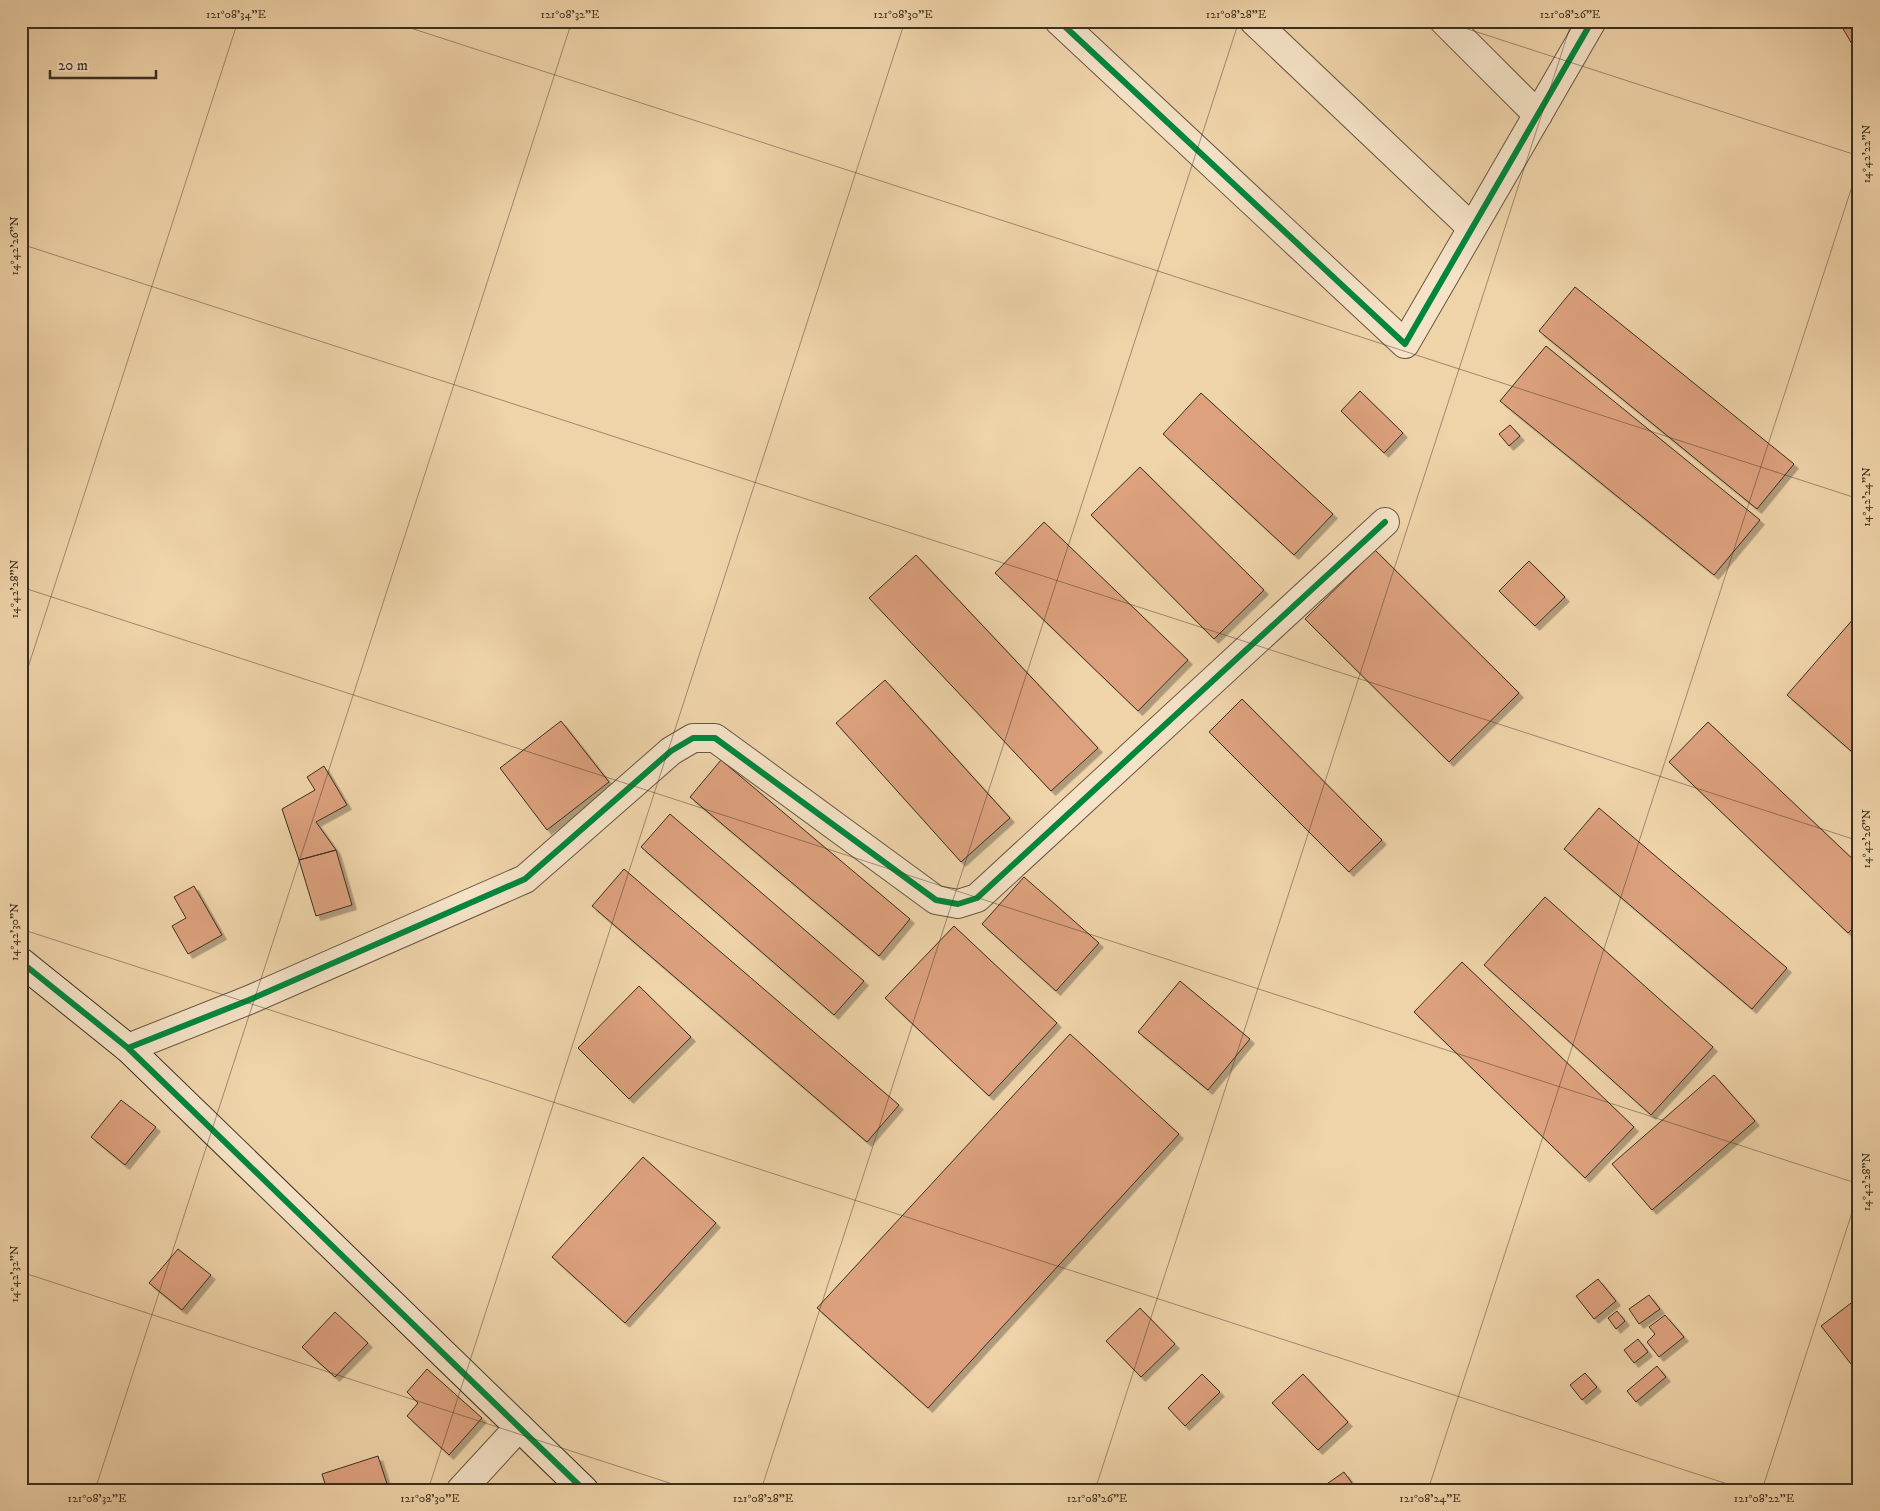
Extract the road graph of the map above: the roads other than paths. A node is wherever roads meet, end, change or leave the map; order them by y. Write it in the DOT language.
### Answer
graph roads {
  1 [pos="1059,21"];
  2 [pos="1254,21"];
  3 [pos="1444,21"];
  4 [pos="1592,21"];
  5 [pos="1538,115"];
  6 [pos="1472,228"];
  7 [pos="1385,522"];
  8 [pos="21,962"];
  9 [pos="128,1048"];
  10 [pos="519,1427"];
  11 [pos="461,1490"];
  12 [pos="584,1490"];
  1 -- 6 [label="street"];
  2 -- 6 [label="street"];
  3 -- 5 [label="street"];
  4 -- 5 [label="street"];
  5 -- 6 [label="street"];
  7 -- 9 [label="street"];
  8 -- 9 [label="street"];
  9 -- 10 [label="street"];
  10 -- 11 [label="street"];
  10 -- 12 [label="street"];
}
